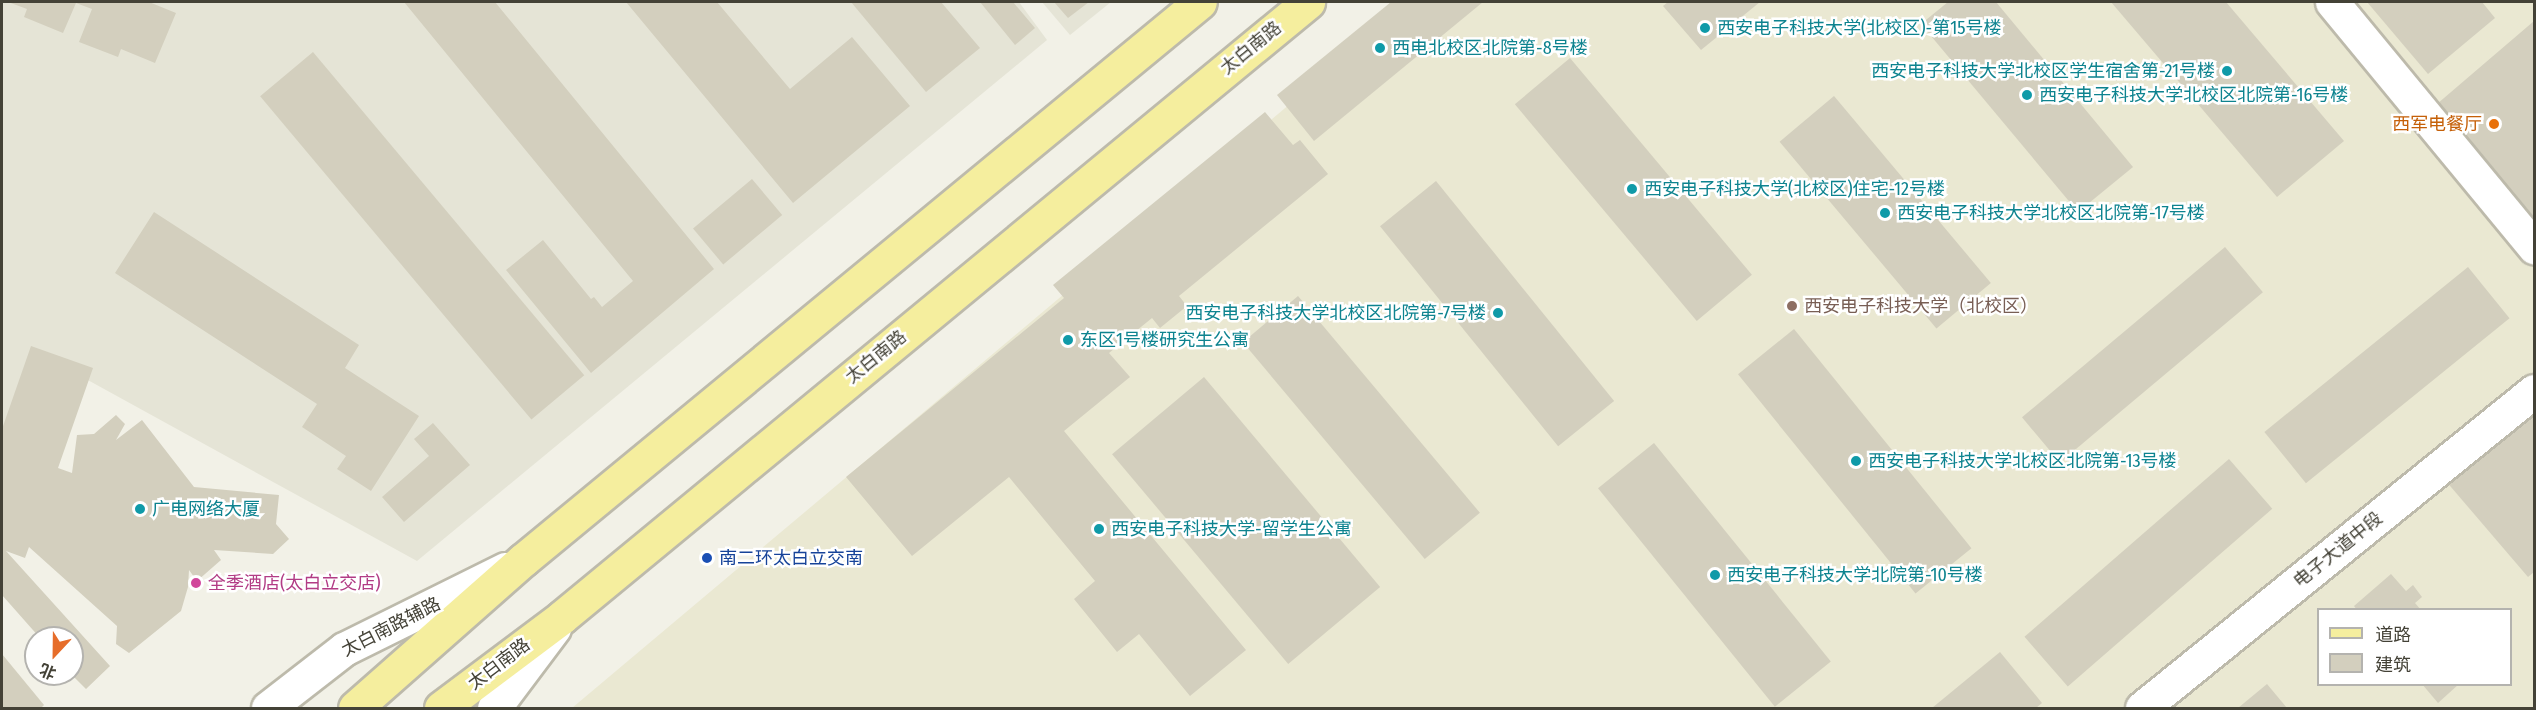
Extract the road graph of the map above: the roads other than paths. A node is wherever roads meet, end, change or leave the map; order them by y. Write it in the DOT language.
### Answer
graph roads {
  1 [pos="1200,2"];
  2 [pos="1308,2"];
  3 [pos="2332,2"];
  4 [pos="2535,247"];
  5 [pos="2535,391"];
  6 [pos="523,560"];
  7 [pos="562,617"];
  8 [pos="268,708"];
  9 [pos="355,708"];
  10 [pos="441,708"];
  11 [pos="494,708"];
  12 [pos="2142,708"];
  1 -- 6 [label="main road"];
  2 -- 7 [label="main road, 太白南路"];
  3 -- 4 [label="street"];
  5 -- 12 [label="street, 电子大道中段"];
  6 -- 8 [label="street, 太白南路辅路"];
  6 -- 9 [label="main road"];
  7 -- 10 [label="main road, 太白南路"];
  7 -- 11 [label="street"];
}
